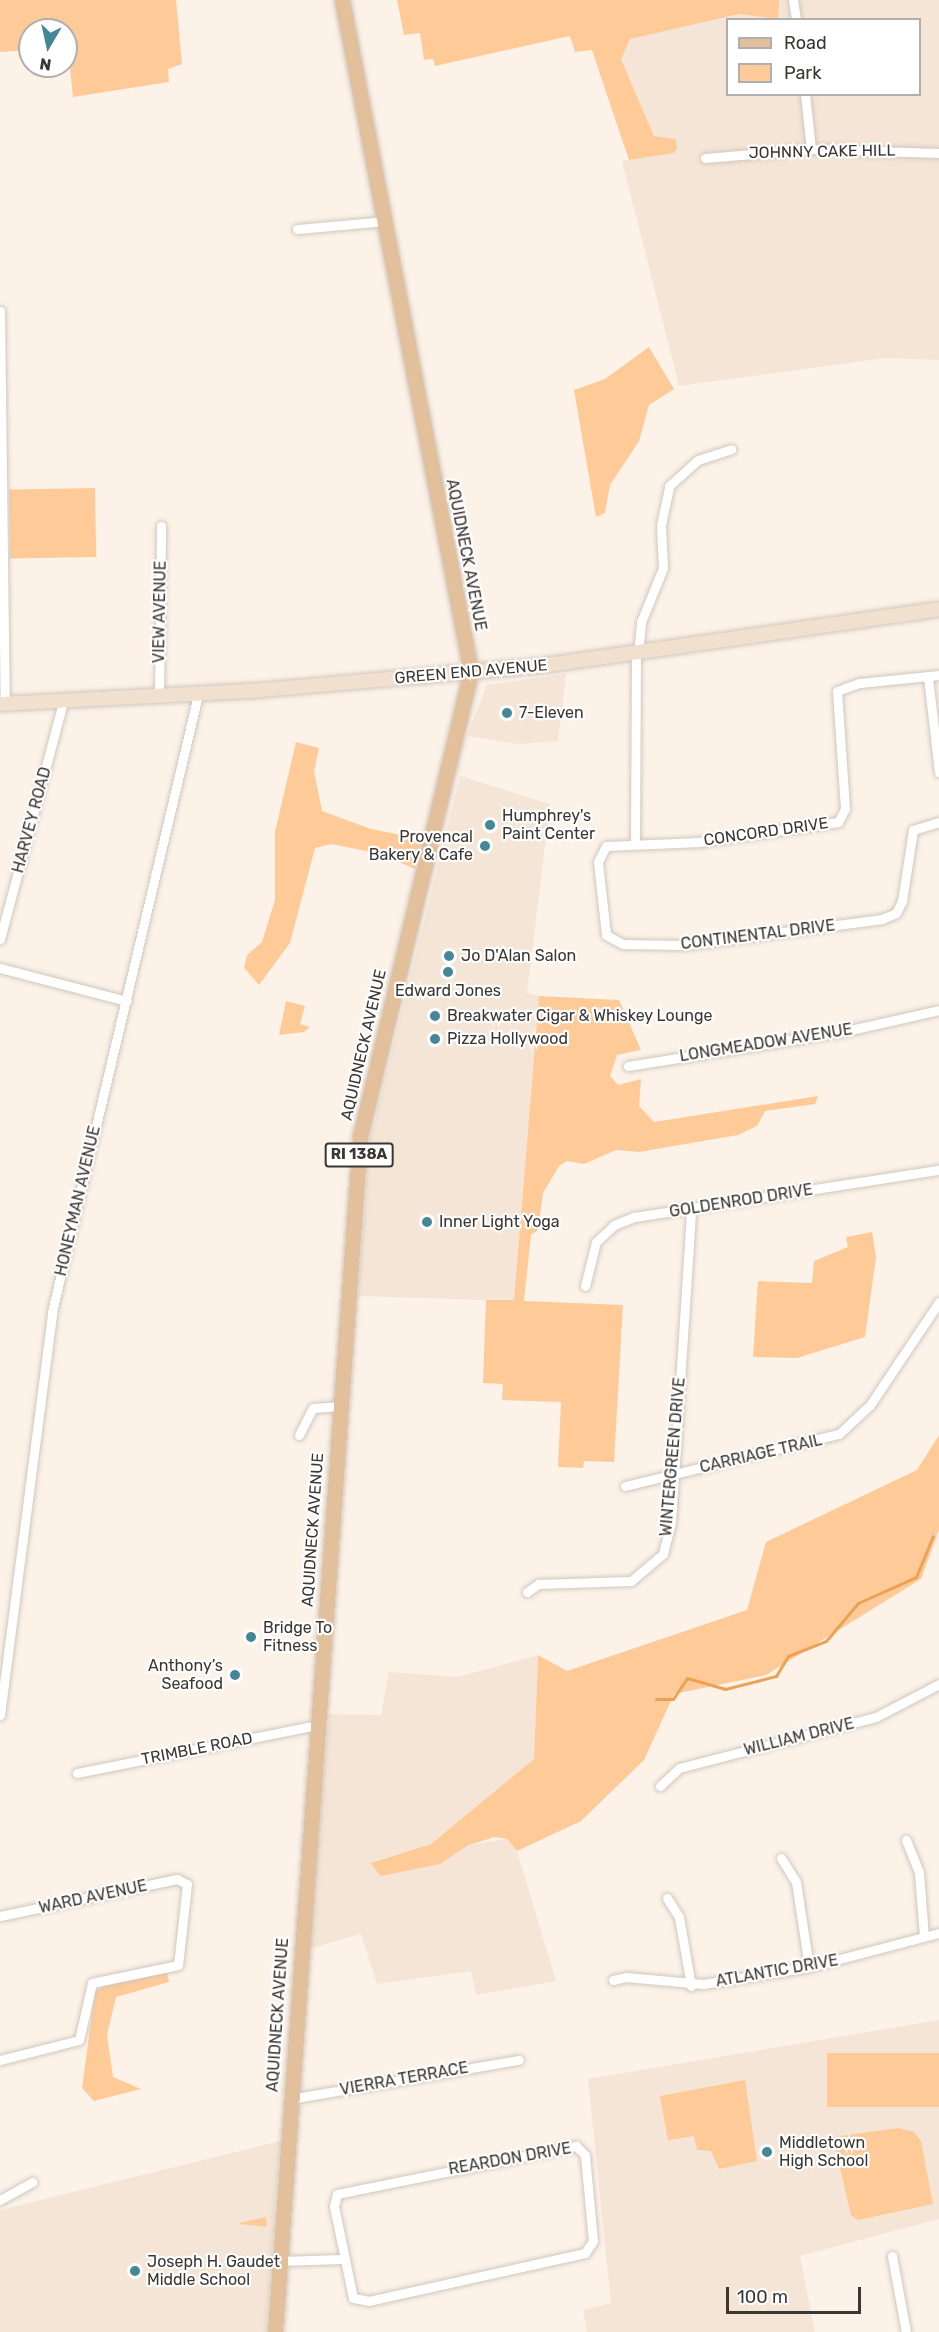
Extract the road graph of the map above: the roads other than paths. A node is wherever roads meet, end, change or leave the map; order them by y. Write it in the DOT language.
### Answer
graph roads {
  1 [pos="342,0"];
  2 [pos="793,0"];
  3 [pos="796,18"];
  4 [pos="805,96"];
  5 [pos="811,149"];
  6 [pos="939,153"];
  7 [pos="705,159"];
  8 [pos="387,221"];
  9 [pos="297,229"];
  10 [pos="0,311"];
  11 [pos="731,449"];
  12 [pos="161,526"];
  13 [pos="939,609"];
  14 [pos="637,653"];
  15 [pos="471,672"];
  16 [pos="939,675"];
  17 [pos="928,677"];
  18 [pos="198,695"];
  19 [pos="159,697"];
  20 [pos="63,702"];
  21 [pos="2,704"];
  22 [pos="939,772"];
  23 [pos="939,822"];
  24 [pos="635,844"];
  25 [pos="0,939"];
  26 [pos="0,968"];
  27 [pos="127,1001"];
  28 [pos="939,1010"];
  29 [pos="628,1066"];
  30 [pos="939,1170"];
  31 [pos="691,1210"];
  32 [pos="585,1286"];
  33 [pos="939,1302"];
  34 [pos="340,1406"];
  35 [pos="299,1435"];
  36 [pos="674,1474"];
  37 [pos="625,1486"];
  38 [pos="527,1592"];
  39 [pos="939,1684"];
  40 [pos="0,1715"];
  41 [pos="317,1725"];
  42 [pos="77,1773"];
  43 [pos="660,1786"];
  44 [pos="906,1840"];
  45 [pos="781,1858"];
  46 [pos="667,1898"];
  47 [pos="0,1916"];
  48 [pos="939,1933"];
  49 [pos="924,1936"];
  50 [pos="809,1966"];
  51 [pos="613,1980"];
  52 [pos="691,1986"];
  53 [pos="0,2060"];
  54 [pos="519,2060"];
  55 [pos="290,2099"];
  56 [pos="32,2182"];
  57 [pos="0,2200"];
  58 [pos="892,2256"];
  59 [pos="342,2259"];
  60 [pos="279,2261"];
  61 [pos="275,2332"];
  62 [pos="906,2332"];
  1 -- 8 [label="main road, AQUIDNECK AVENUE / RI 138A"];
  2 -- 3 [label="street"];
  4 -- 5 [label="street"];
  5 -- 6 [label="street, JOHNNY CAKE HILL"];
  5 -- 7 [label="street, JOHNNY CAKE HILL"];
  8 -- 9 [label="street"];
  8 -- 15 [label="main road, AQUIDNECK AVENUE / RI 138A"];
  10 -- 21 [label="street"];
  11 -- 14 [label="street"];
  12 -- 19 [label="street, VIEW AVENUE"];
  13 -- 14 [label="main road, GREEN END AVENUE"];
  14 -- 15 [label="main road, GREEN END AVENUE"];
  14 -- 24 [label="street"];
  15 -- 18 [label="main road, GREEN END AVENUE"];
  15 -- 34 [label="main road, AQUIDNECK AVENUE / RI 138A"];
  16 -- 17 [label="street, CONCORD DRIVE"];
  17 -- 22 [label="street"];
  17 -- 24 [label="street, CONCORD DRIVE"];
  18 -- 19 [label="main road, GREEN END AVENUE"];
  18 -- 27 [label="street, HONEYMAN AVENUE"];
  19 -- 20 [label="main road, GREEN END AVENUE"];
  20 -- 21 [label="main road, GREEN END AVENUE"];
  20 -- 25 [label="street, HARVEY ROAD"];
  23 -- 24 [label="street, CONTINENTAL DRIVE"];
  26 -- 27 [label="street"];
  27 -- 40 [label="street, HONEYMAN AVENUE"];
  28 -- 29 [label="street, LONGMEADOW AVENUE"];
  30 -- 31 [label="street, GOLDENROD DRIVE"];
  31 -- 32 [label="street, GOLDENROD DRIVE"];
  31 -- 36 [label="street, WINTERGREEN DRIVE"];
  33 -- 36 [label="street, CARRIAGE TRAIL"];
  34 -- 35 [label="street"];
  34 -- 41 [label="main road, AQUIDNECK AVENUE / RI 138A"];
  36 -- 37 [label="street, CARRIAGE TRAIL"];
  36 -- 38 [label="street, WINTERGREEN DRIVE"];
  39 -- 43 [label="street, WILLIAM DRIVE"];
  41 -- 42 [label="street, TRIMBLE ROAD"];
  41 -- 55 [label="main road, AQUIDNECK AVENUE / RI 138A"];
  44 -- 49 [label="street"];
  45 -- 50 [label="street"];
  46 -- 52 [label="street"];
  47 -- 53 [label="street, WARD AVENUE"];
  48 -- 49 [label="street, ATLANTIC DRIVE"];
  49 -- 50 [label="street, ATLANTIC DRIVE"];
  50 -- 52 [label="street, ATLANTIC DRIVE"];
  51 -- 52 [label="street, ATLANTIC DRIVE"];
  54 -- 55 [label="street, VIERRA TERRACE"];
  55 -- 60 [label="main road, AQUIDNECK AVENUE / RI 138A"];
  56 -- 57 [label="street"];
  58 -- 62 [label="street"];
  59 -- 59 [label="street, REARDON DRIVE"];
  59 -- 60 [label="street"];
  60 -- 61 [label="main road, AQUIDNECK AVENUE / RI 138A"];
}
